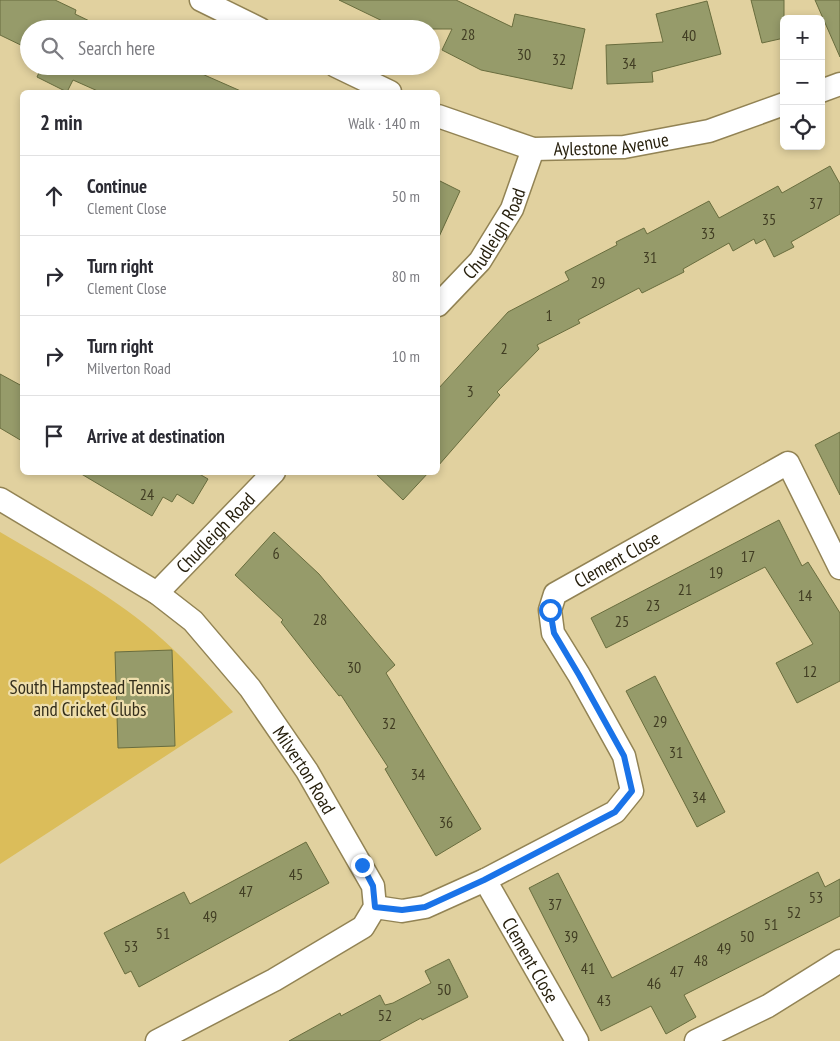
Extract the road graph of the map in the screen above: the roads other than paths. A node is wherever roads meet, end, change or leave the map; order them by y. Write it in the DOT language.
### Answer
graph roads {
  1 [pos="201,0"];
  2 [pos="242,20"];
  3 [pos="355,75"];
  4 [pos="840,84"];
  5 [pos="386,90"];
  6 [pos="825,90"];
  7 [pos="781,105"];
  8 [pos="440,117"];
  9 [pos="533,149"];
  10 [pos="440,302"];
  11 [pos="271,475"];
  12 [pos="0,499"];
  13 [pos="840,568"];
  14 [pos="157,593"];
  15 [pos="484,880"];
  16 [pos="375,907"];
  17 [pos="840,961"];
  18 [pos="157,1041"];
  19 [pos="578,1041"];
  20 [pos="696,1041"];
  1 -- 2 [label="street"];
  3 -- 5 [label="street"];
  4 -- 6 [label="street"];
  7 -- 9 [label="street, Aylestone Avenue"];
  8 -- 9 [label="street, Aylestone Avenue"];
  9 -- 10 [label="street, Chudleigh Road"];
  11 -- 14 [label="street, Chudleigh Road"];
  12 -- 14 [label="street, Milverton Road"];
  13 -- 15 [label="street, Clement Close"];
  14 -- 16 [label="street, Milverton Road"];
  15 -- 16 [label="street, Clement Close"];
  15 -- 19 [label="street, Clement Close"];
  16 -- 18 [label="street"];
  17 -- 20 [label="street"];
}
